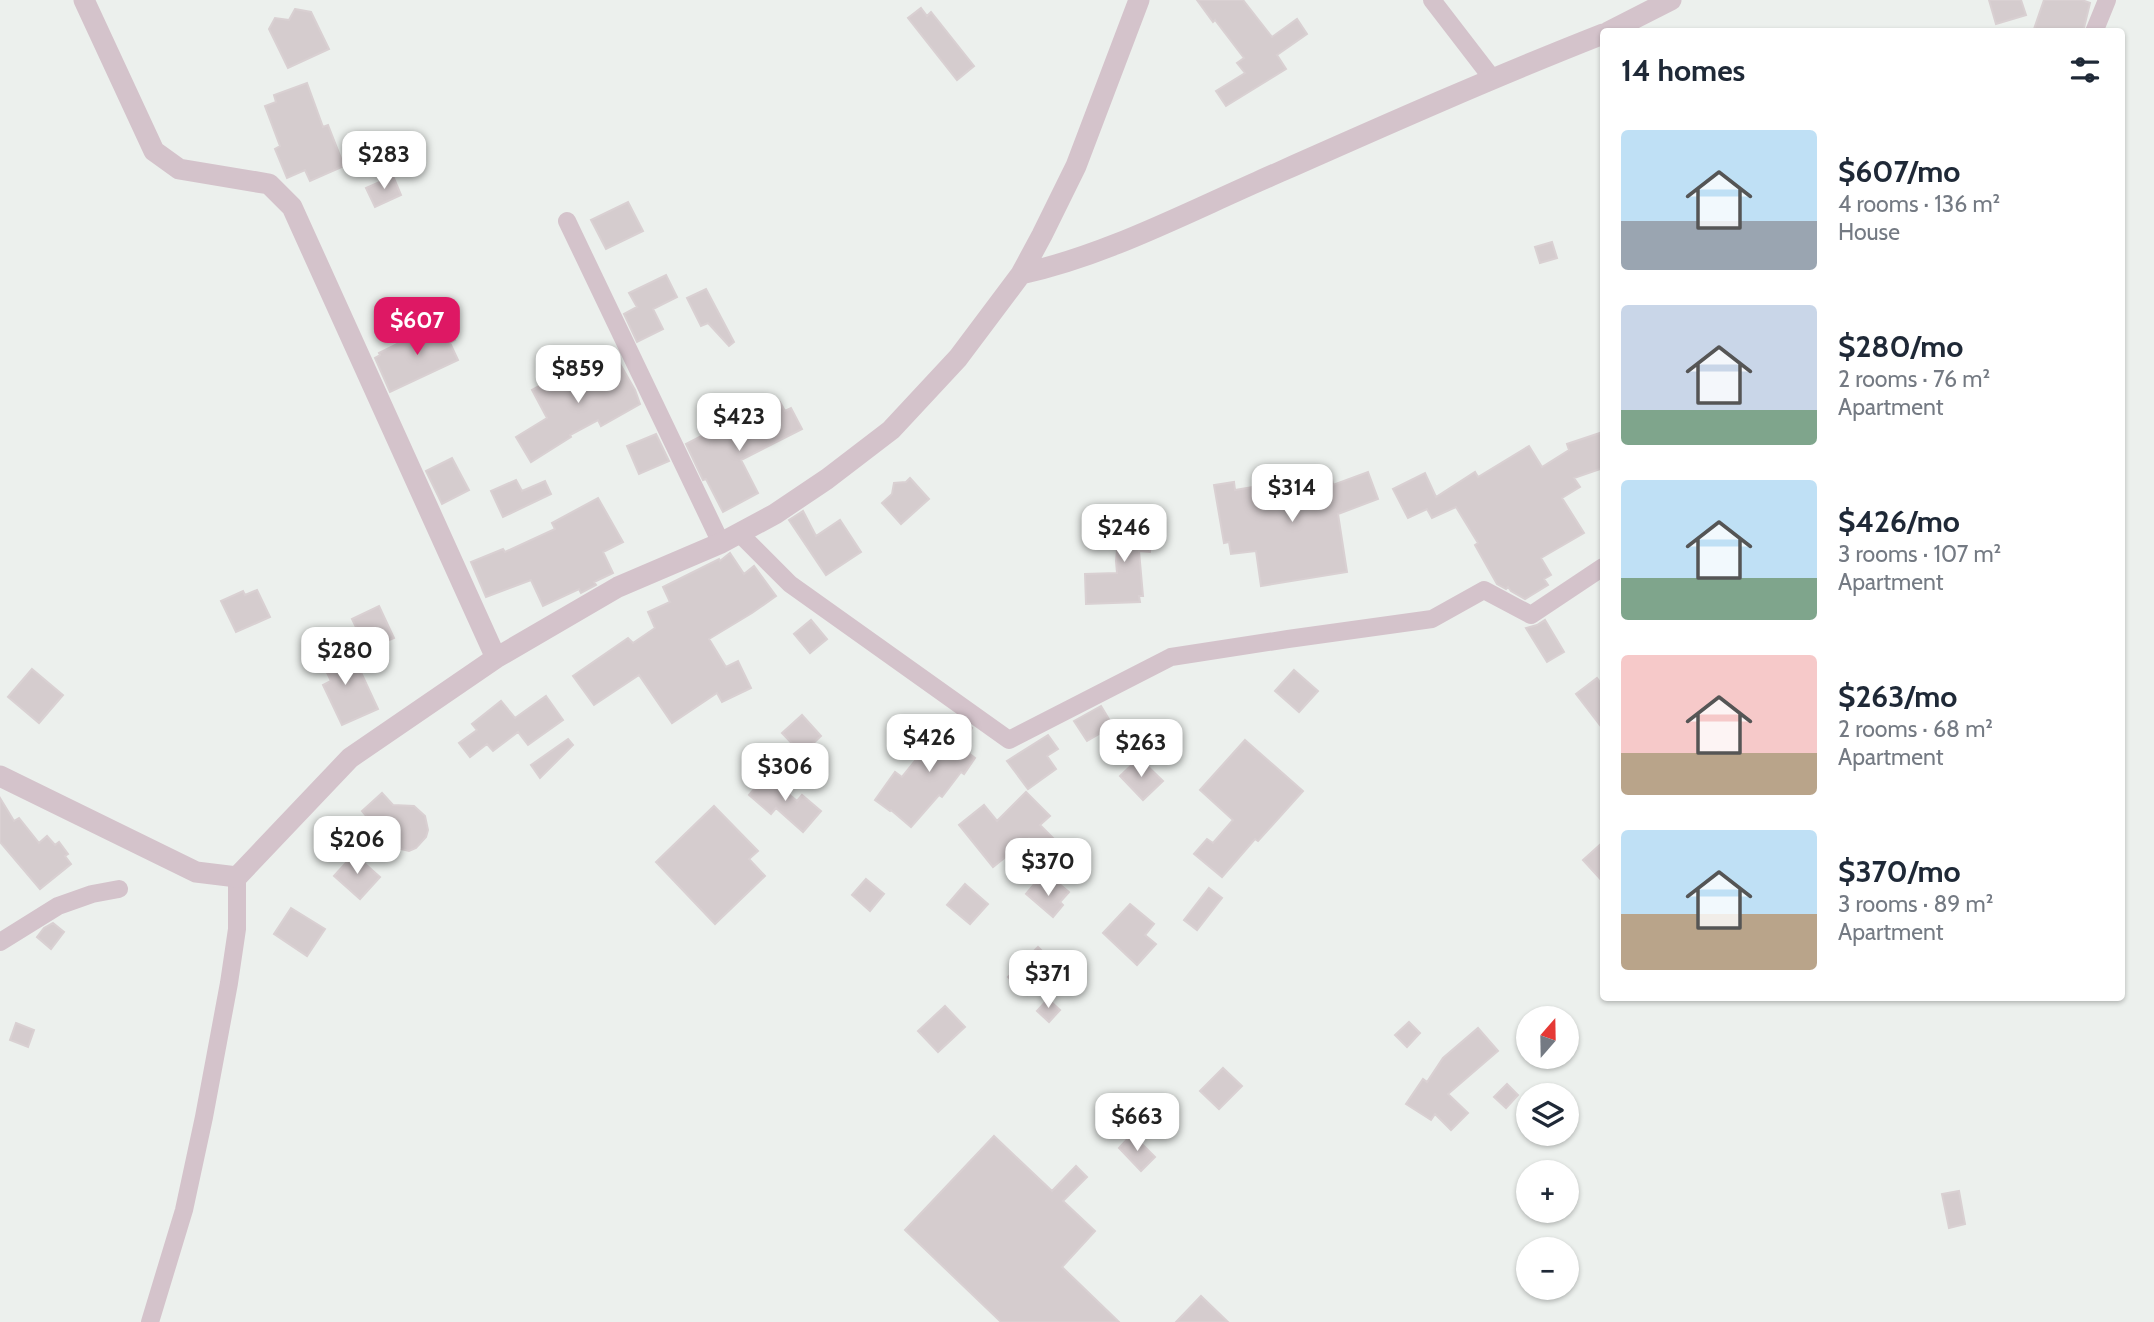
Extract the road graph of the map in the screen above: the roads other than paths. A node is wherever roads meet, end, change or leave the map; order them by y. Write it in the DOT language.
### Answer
graph roads {
  1 [pos="84,0"];
  2 [pos="1139,0"];
  3 [pos="1432,0"];
  4 [pos="1671,0"];
  5 [pos="2107,0"];
  6 [pos="1616,28"];
  7 [pos="2096,28"];
  8 [pos="1600,35"];
  9 [pos="1492,78"];
  10 [pos="567,221"];
  11 [pos="1021,274"];
  12 [pos="730,538"];
  13 [pos="1600,569"];
  14 [pos="496,658"];
  15 [pos="0,776"];
  16 [pos="237,877"];
  17 [pos="119,889"];
  18 [pos="0,942"];
  19 [pos="150,1322"];
  1 -- 14 [label="street"];
  2 -- 11 [label="street"];
  3 -- 9 [label="street"];
  4 -- 6 [label="street"];
  5 -- 7 [label="street"];
  8 -- 9 [label="street"];
  9 -- 11 [label="street"];
  10 -- 12 [label="street"];
  11 -- 12 [label="street"];
  12 -- 13 [label="street"];
  12 -- 14 [label="street"];
  14 -- 16 [label="street"];
  15 -- 16 [label="street"];
  16 -- 19 [label="street"];
  17 -- 18 [label="street"];
}
